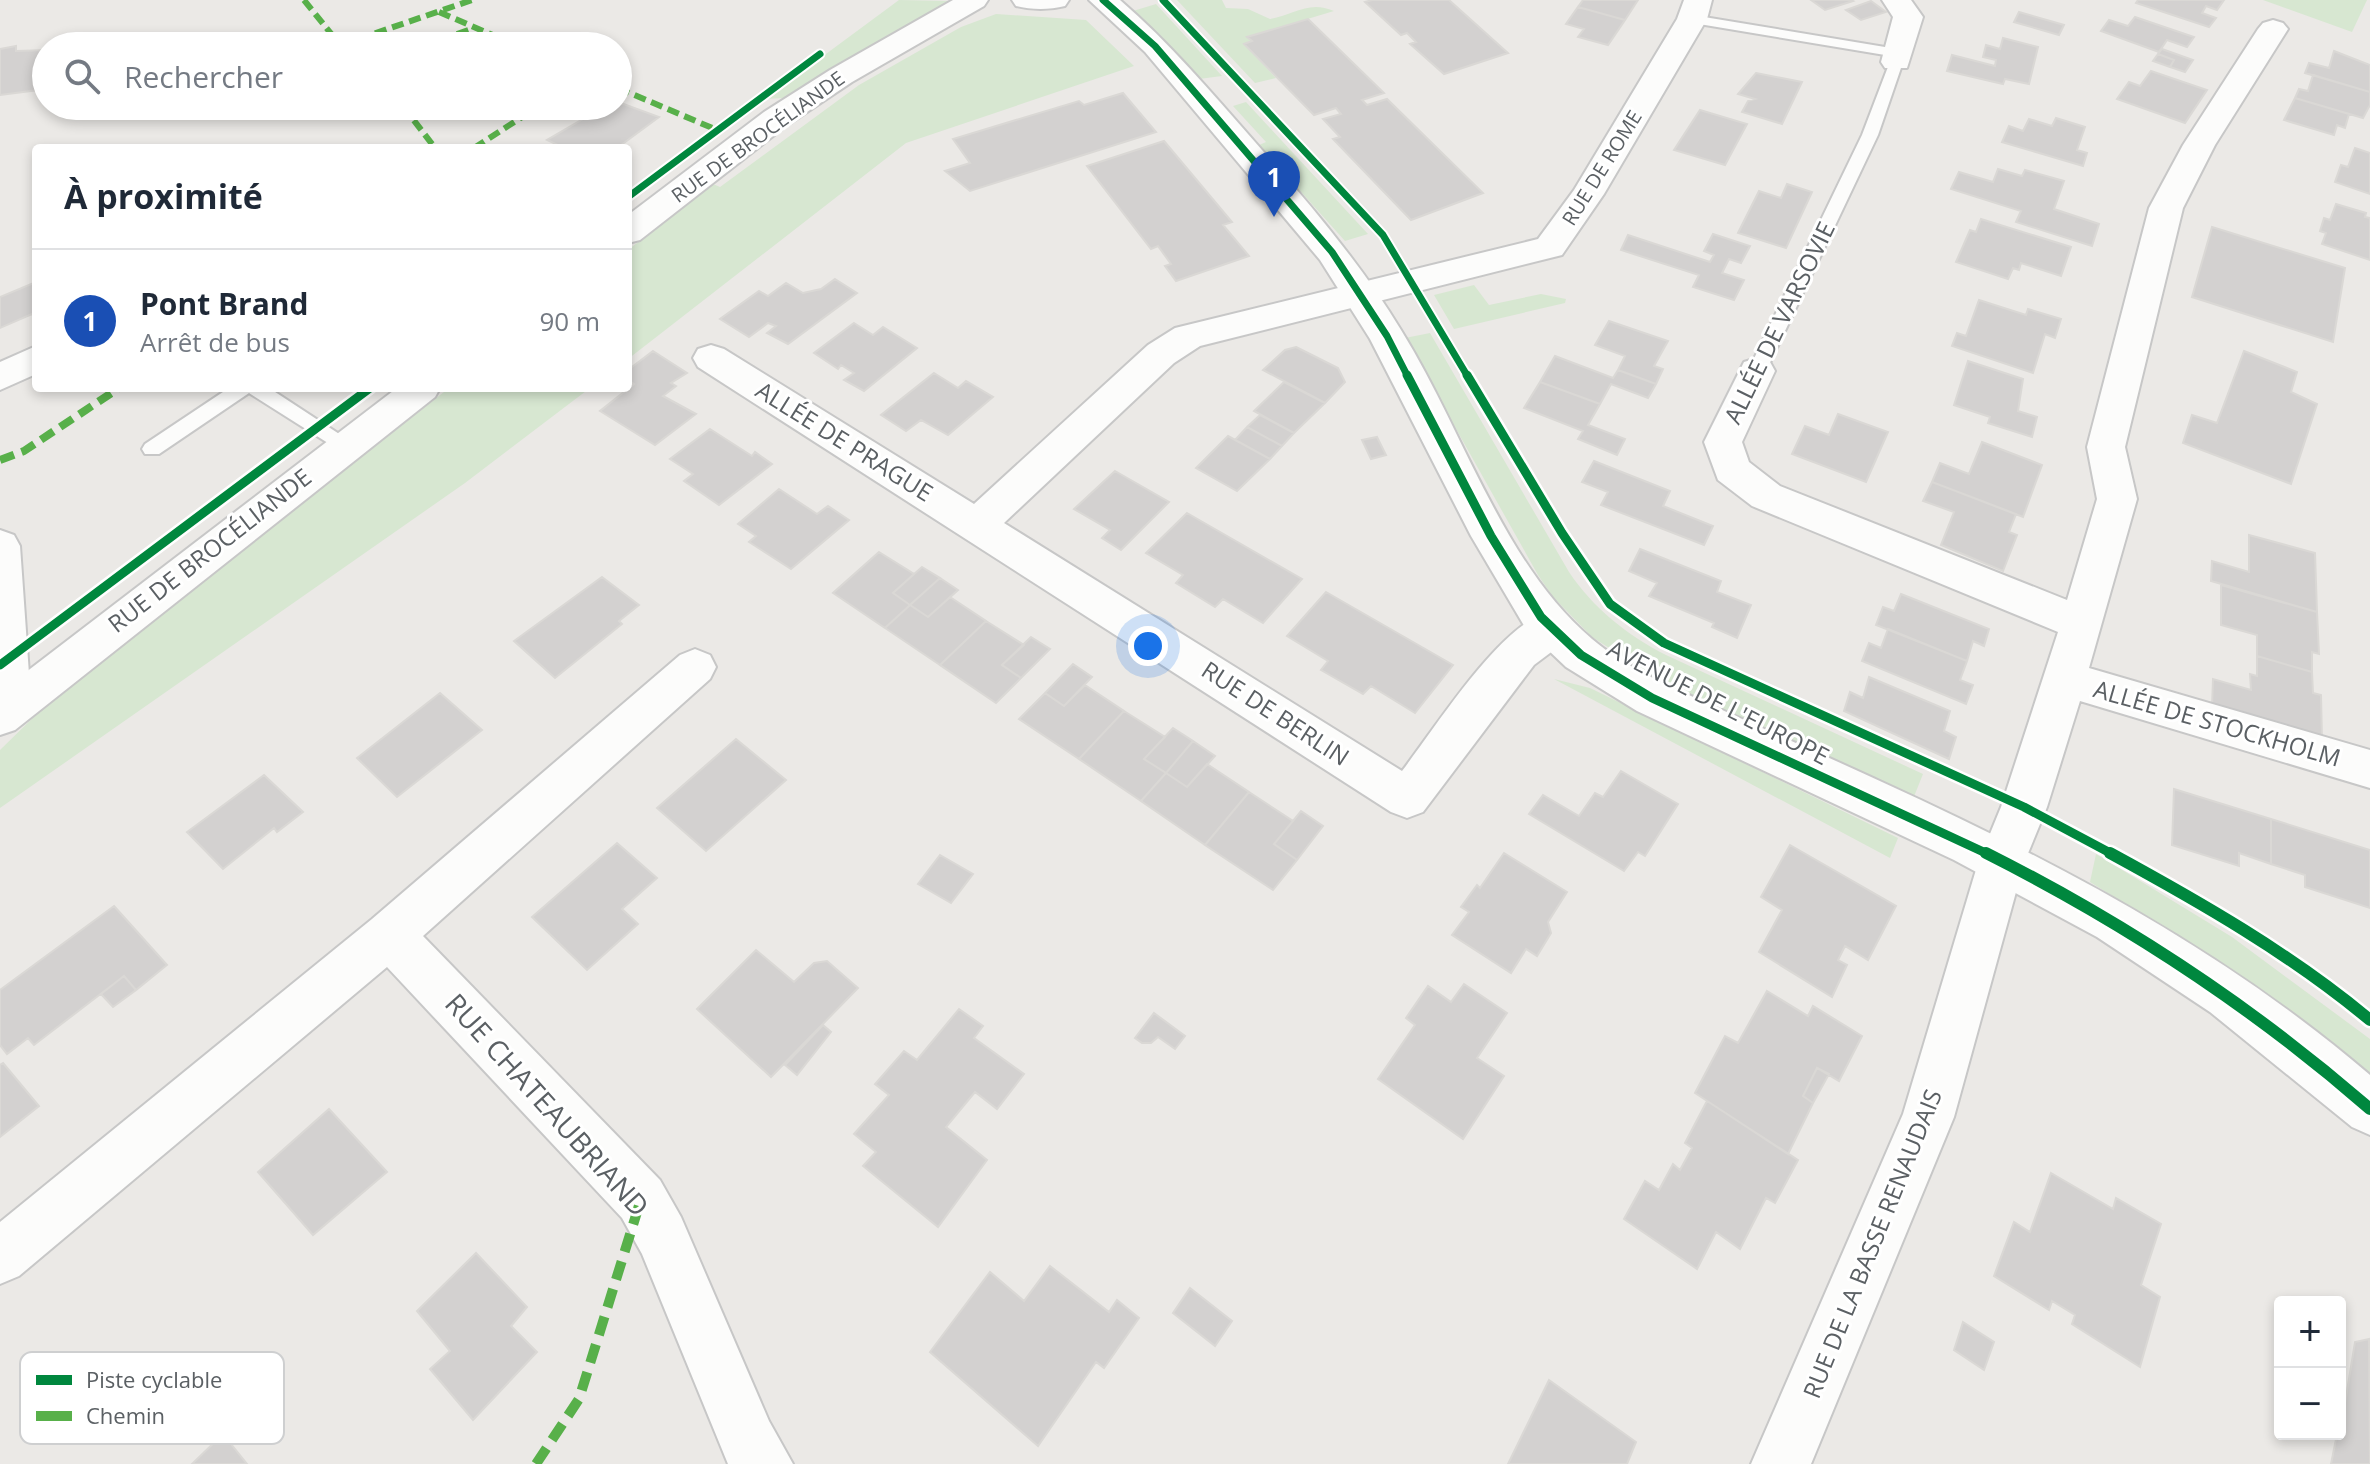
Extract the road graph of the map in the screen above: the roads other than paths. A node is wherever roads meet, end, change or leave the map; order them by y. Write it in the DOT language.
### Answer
graph roads {
  1 [pos="974,0"];
  2 [pos="1026,0"];
  3 [pos="1055,0"];
  4 [pos="1103,0"];
  5 [pos="1896,0"];
  6 [pos="1695,10"];
  7 [pos="2273,29"];
  8 [pos="1896,57"];
  9 [pos="632,229"];
  10 [pos="1359,292"];
  11 [pos="711,358"];
  12 [pos="32,361"];
  13 [pos="1757,371"];
  14 [pos="0,377"];
  15 [pos="236,392"];
  16 [pos="261,392"];
  17 [pos="417,392"];
  18 [pos="346,445"];
  19 [pos="152,449"];
  20 [pos="978,524"];
  21 [pos="0,546"];
  22 [pos="2082,624"];
  23 [pos="1551,629"];
  24 [pos="695,667"];
  25 [pos="2065,679"];
  26 [pos="11,707"];
  27 [pos="2370,769"];
  28 [pos="2001,863"];
  29 [pos="389,935"];
  30 [pos="2370,1109"];
  31 [pos="0,1257"];
  32 [pos="763,1464"];
  33 [pos="1781,1464"];
  1 -- 9 [label="street, RUE DE BROCÉLIANDE"];
  2 -- 3 [label="street"];
  4 -- 10 [label="street, AVENUE DE L'EUROPE"];
  5 -- 8 [label="street, ALLÉE DE VARSOVIE"];
  6 -- 8 [label="lane"];
  6 -- 10 [label="street, RUE DE ROME"];
  7 -- 22 [label="street, RUE DE LA BASSE RENAUDAIS"];
  8 -- 13 [label="lane, ALLÉE DE VARSOVIE"];
  10 -- 20 [label="street"];
  10 -- 23 [label="street, AVENUE DE L'EUROPE"];
  11 -- 20 [label="street, ALLÉE DE PRAGUE"];
  12 -- 14 [label="street"];
  13 -- 22 [label="street, ALLÉE DE VARSOVIE"];
  15 -- 19 [label="lane"];
  16 -- 18 [label="lane"];
  17 -- 18 [label="street, RUE DE BROCÉLIANDE"];
  18 -- 26 [label="street, RUE DE BROCÉLIANDE"];
  20 -- 23 [label="street, RUE DE BERLIN"];
  21 -- 26 [label="street"];
  22 -- 25 [label="street, RUE DE LA BASSE RENAUDAIS"];
  23 -- 28 [label="street, AVENUE DE L'EUROPE"];
  24 -- 29 [label="street"];
  25 -- 27 [label="street, ALLÉE DE STOCKHOLM"];
  25 -- 28 [label="street, RUE DE LA BASSE RENAUDAIS"];
  28 -- 30 [label="street, AVENUE DE L'EUROPE"];
  28 -- 33 [label="street, RUE DE LA BASSE RENAUDAIS"];
  29 -- 31 [label="street"];
  29 -- 32 [label="street, RUE CHATEAUBRIAND"];
}
